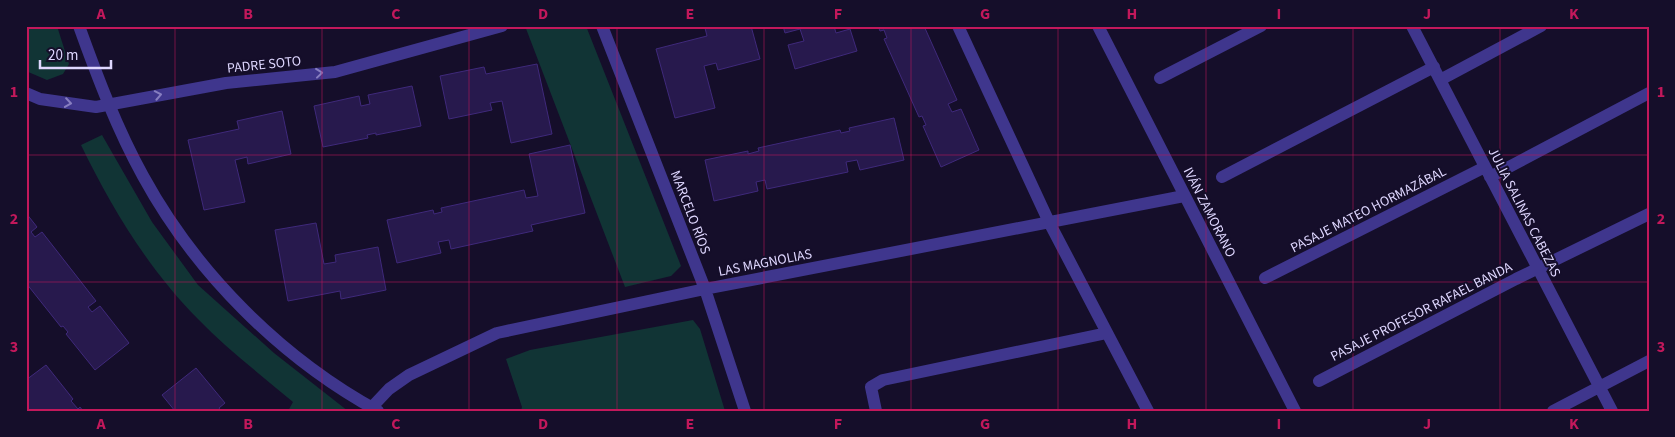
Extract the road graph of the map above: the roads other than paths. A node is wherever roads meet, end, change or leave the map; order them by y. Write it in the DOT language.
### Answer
graph roads {
  1 [pos="79,26"];
  2 [pos="502,26"];
  3 [pos="602,26"];
  4 [pos="958,26"];
  5 [pos="1098,26"];
  6 [pos="1261,26"];
  7 [pos="1412,26"];
  8 [pos="1541,26"];
  9 [pos="1434,68"];
  10 [pos="1160,78"];
  11 [pos="1440,80"];
  12 [pos="26,93"];
  13 [pos="1649,93"];
  14 [pos="110,104"];
  15 [pos="1488,172"];
  16 [pos="1222,177"];
  17 [pos="1184,196"];
  18 [pos="1649,214"];
  19 [pos="1049,222"];
  20 [pos="1538,269"];
  21 [pos="1265,278"];
  22 [pos="704,290"];
  23 [pos="1106,333"];
  24 [pos="1649,361"];
  25 [pos="1319,381"];
  26 [pos="1599,386"];
  27 [pos="375,409"];
  28 [pos="745,411"];
  29 [pos="876,411"];
  30 [pos="1148,411"];
  31 [pos="1295,411"];
  32 [pos="1553,411"];
  33 [pos="1612,411"];
  1 -- 14 [label="street"];
  14 -- 2 [label="street, PADRE SOTO, one-way"];
  3 -- 22 [label="street, MARCELO RÍOS"];
  4 -- 19 [label="street"];
  5 -- 17 [label="street, IVÁN ZAMORANO"];
  6 -- 10 [label="street"];
  7 -- 9 [label="street, JULIA SALINAS CABEZAS"];
  8 -- 11 [label="street"];
  9 -- 11 [label="street, JULIA SALINAS CABEZAS"];
  9 -- 16 [label="street"];
  11 -- 15 [label="street, JULIA SALINAS CABEZAS"];
  12 -- 14 [label="street, PADRE SOTO, one-way"];
  13 -- 15 [label="street, PASAJE MATEO HORMAZÁBAL"];
  14 -- 27 [label="street"];
  15 -- 20 [label="street, JULIA SALINAS CABEZAS"];
  15 -- 21 [label="street, PASAJE MATEO HORMAZÁBAL"];
  17 -- 19 [label="street, LAS MAGNOLIAS"];
  17 -- 31 [label="street, IVÁN ZAMORANO"];
  18 -- 20 [label="street, PASAJE PROFESOR RAFAEL BANDA"];
  19 -- 22 [label="street, LAS MAGNOLIAS"];
  19 -- 23 [label="street"];
  20 -- 25 [label="street, PASAJE PROFESOR RAFAEL BANDA"];
  20 -- 26 [label="street, JULIA SALINAS CABEZAS"];
  22 -- 27 [label="street, LAS MAGNOLIAS"];
  22 -- 28 [label="street, MARCELO RÍOS"];
  23 -- 29 [label="street"];
  23 -- 30 [label="street"];
  24 -- 26 [label="street"];
  26 -- 32 [label="street"];
  26 -- 33 [label="street, JULIA SALINAS CABEZAS"];
}
